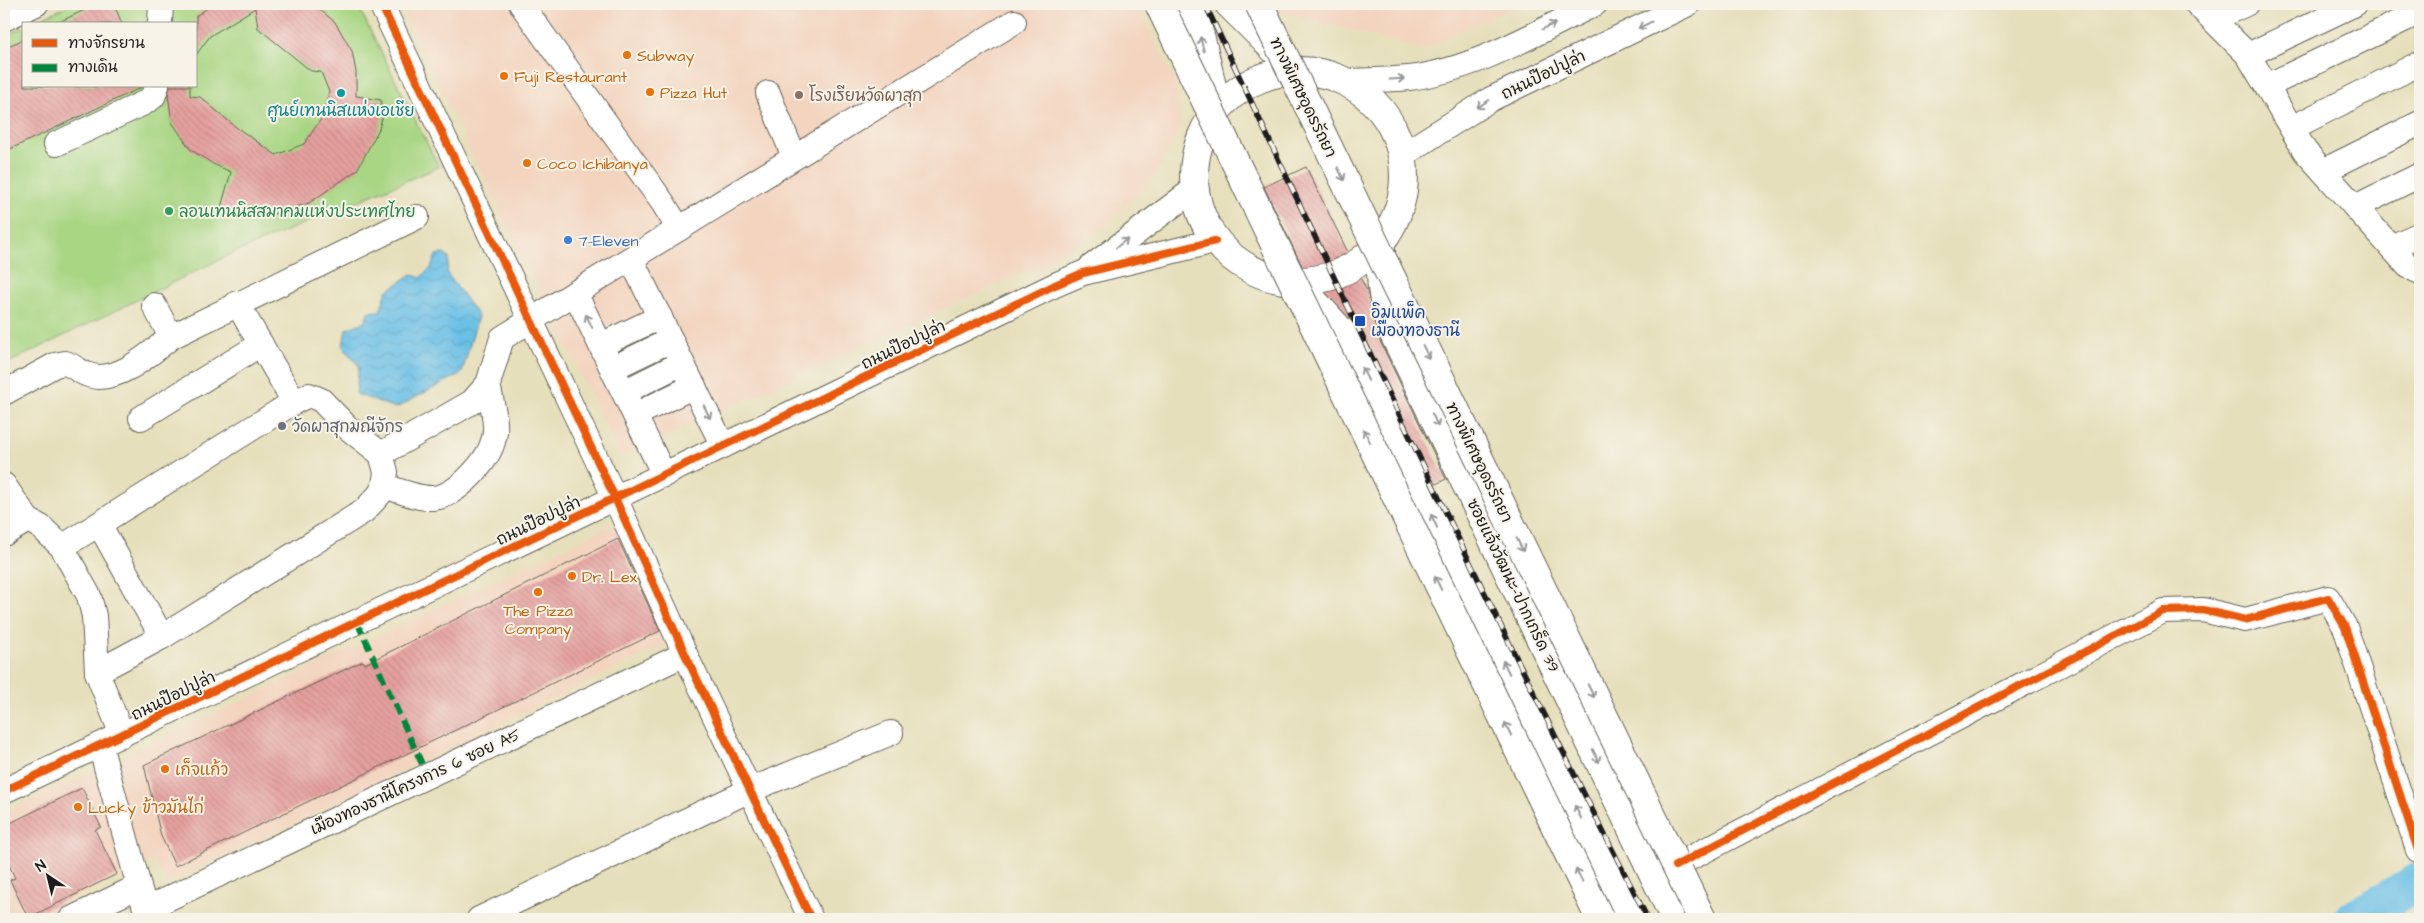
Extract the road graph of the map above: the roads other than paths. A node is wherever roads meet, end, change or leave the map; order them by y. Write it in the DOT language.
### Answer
graph roads {
  1 [pos="36,4"];
  2 [pos="161,4"];
  3 [pos="381,4"];
  4 [pos="521,4"];
  5 [pos="1159,4"];
  6 [pos="1190,4"];
  7 [pos="1229,4"];
  8 [pos="1259,4"];
  9 [pos="1595,4"];
  10 [pos="1688,4"];
  11 [pos="2246,4"];
  12 [pos="2355,4"];
  13 [pos="2205,11"];
  14 [pos="2420,12"];
  15 [pos="4,19"];
  16 [pos="160,22"];
  17 [pos="1014,22"];
  18 [pos="2248,55"];
  19 [pos="2420,63"];
  20 [pos="1294,70"];
  21 [pos="1348,81"];
  22 [pos="2266,86"];
  23 [pos="156,88"];
  24 [pos="768,93"];
  25 [pos="1218,108"];
  26 [pos="2420,123"];
  27 [pos="2292,128"];
  28 [pos="56,144"];
  29 [pos="1404,154"];
  30 [pos="794,157"];
  31 [pos="2323,171"];
  32 [pos="2420,175"];
  33 [pos="1193,190"];
  34 [pos="2355,206"];
  35 [pos="417,217"];
  36 [pos="679,229"];
  37 [pos="2420,234"];
  38 [pos="1215,241"];
  39 [pos="1382,243"];
  40 [pos="2391,247"];
  41 [pos="631,258"];
  42 [pos="2420,272"];
  43 [pos="1083,273"];
  44 [pos="1296,282"];
  45 [pos="575,293"];
  46 [pos="237,303"];
  47 [pos="154,305"];
  48 [pos="660,316"];
  49 [pos="530,322"];
  50 [pos="171,337"];
  51 [pos="671,340"];
  52 [pos="261,344"];
  53 [pos="601,345"];
  54 [pos="682,363"];
  55 [pos="612,368"];
  56 [pos="488,384"];
  57 [pos="694,386"];
  58 [pos="4,392"];
  59 [pos="624,392"];
  60 [pos="294,402"];
  61 [pos="635,415"];
  62 [pos="141,418"];
  63 [pos="723,446"];
  64 [pos="381,454"];
  65 [pos="664,475"];
  66 [pos="4,485"];
  67 [pos="384,486"];
  68 [pos="615,498"];
  69 [pos="28,520"];
  70 [pos="99,524"];
  71 [pos="4,534"];
  72 [pos="62,547"];
  73 [pos="162,637"];
  74 [pos="685,654"];
  75 [pos="97,672"];
  76 [pos="892,733"];
  77 [pos="122,735"];
  78 [pos="100,745"];
  79 [pos="4,790"];
  80 [pos="750,790"];
  81 [pos="2418,850"];
  82 [pos="1675,866"];
  83 [pos="139,886"];
  84 [pos="147,914"];
  85 [pos="70,919"];
  86 [pos="479,919"];
  87 [pos="811,919"];
  88 [pos="1600,919"];
  89 [pos="1630,919"];
  90 [pos="1675,919"];
  91 [pos="1702,919"];
  1 -- 15 [label="street"];
  2 -- 16 [label="street"];
  3 -- 49 [label="street"];
  4 -- 36 [label="street"];
  88 -- 5 [label="main road, one-way, bridge"];
  25 -- 6 [label="main road, one-way"];
  7 -- 20 [label="main road"];
  8 -- 82 [label="main road, ทางพิเศษอุดรรัถยา, one-way, bridge"];
  21 -- 9 [label="street, one-way"];
  10 -- 29 [label="street, ถนนป๊อปปูล่า, one-way"];
  11 -- 13 [label="street"];
  12 -- 18 [label="street"];
  13 -- 18 [label="street"];
  14 -- 22 [label="street"];
  17 -- 30 [label="street"];
  18 -- 22 [label="street"];
  19 -- 27 [label="street"];
  20 -- 21 [label="main road, ซอยแจ้งวัฒนะ-ปากเกร็ด 39"];
  20 -- 25 [label="main road, ซอยแจ้งวัฒนะ-ปากเกร็ด 39"];
  21 -- 29 [label="main road, ซอยแจ้งวัฒนะ-ปากเกร็ด 39"];
  22 -- 27 [label="street"];
  23 -- 28 [label="street"];
  24 -- 30 [label="street"];
  25 -- 33 [label="main road, ซอยแจ้งวัฒนะ-ปากเกร็ด 39"];
  26 -- 31 [label="street"];
  27 -- 31 [label="street"];
  29 -- 39 [label="main road, ซอยแจ้งวัฒนะ-ปากเกร็ด 39"];
  30 -- 36 [label="street"];
  31 -- 34 [label="street"];
  32 -- 34 [label="street"];
  33 -- 38 [label="main road, ซอยแจ้งวัฒนะ-ปากเกร็ด 39"];
  43 -- 33 [label="street, one-way"];
  34 -- 40 [label="street"];
  35 -- 46 [label="street"];
  36 -- 41 [label="street"];
  37 -- 40 [label="street"];
  38 -- 43 [label="street"];
  38 -- 44 [label="main road, ซอยแจ้งวัฒนะ-ปากเกร็ด 39"];
  39 -- 44 [label="main road, ซอยแจ้งวัฒนะ-ปากเกร็ด 39"];
  39 -- 90 [label="main road, ซอยแจ้งวัฒนะ-ปากเกร็ด 39, one-way"];
  40 -- 42 [label="street"];
  41 -- 45 [label="street"];
  41 -- 48 [label="street"];
  43 -- 63 [label="street, ถนนป๊อปปูล่า"];
  89 -- 44 [label="main road, one-way"];
  45 -- 49 [label="street"];
  53 -- 45 [label="street, one-way"];
  46 -- 50 [label="street"];
  46 -- 52 [label="street"];
  47 -- 50 [label="street"];
  48 -- 51 [label="street"];
  48 -- 53 [label="street"];
  49 -- 56 [label="street"];
  49 -- 68 [label="street"];
  50 -- 58 [label="street"];
  51 -- 54 [label="street"];
  51 -- 55 [label="street"];
  52 -- 60 [label="street"];
  52 -- 62 [label="street"];
  53 -- 55 [label="street"];
  54 -- 57 [label="street"];
  54 -- 59 [label="street"];
  55 -- 59 [label="street"];
  56 -- 64 [label="street"];
  56 -- 67 [label="street"];
  57 -- 61 [label="street"];
  57 -- 63 [label="street, one-way"];
  59 -- 61 [label="street"];
  60 -- 64 [label="street"];
  60 -- 70 [label="street"];
  61 -- 65 [label="street"];
  63 -- 65 [label="street, ถนนป๊อปปูล่า"];
  64 -- 67 [label="street"];
  65 -- 68 [label="street, ถนนป๊อปปูล่า"];
  66 -- 69 [label="street"];
  67 -- 73 [label="street"];
  68 -- 74 [label="street"];
  68 -- 77 [label="street, ถนนป๊อปปูล่า"];
  69 -- 71 [label="street"];
  69 -- 72 [label="street"];
  70 -- 72 [label="street"];
  70 -- 73 [label="street"];
  72 -- 75 [label="street"];
  73 -- 75 [label="street"];
  74 -- 80 [label="street"];
  74 -- 84 [label="street, เมืองทองธานีโครงการ 6 ซอย A5"];
  75 -- 77 [label="street"];
  76 -- 80 [label="street"];
  77 -- 78 [label="street, ถนนป๊อปปูล่า"];
  78 -- 79 [label="street, ถนนป๊อปปูล่า"];
  78 -- 83 [label="street"];
  80 -- 86 [label="street"];
  80 -- 87 [label="street"];
  81 -- 82 [label="street"];
  82 -- 91 [label="main road, ทางพิเศษอุดรรัถยา, bridge"];
  83 -- 84 [label="street"];
  83 -- 85 [label="street"];
}
